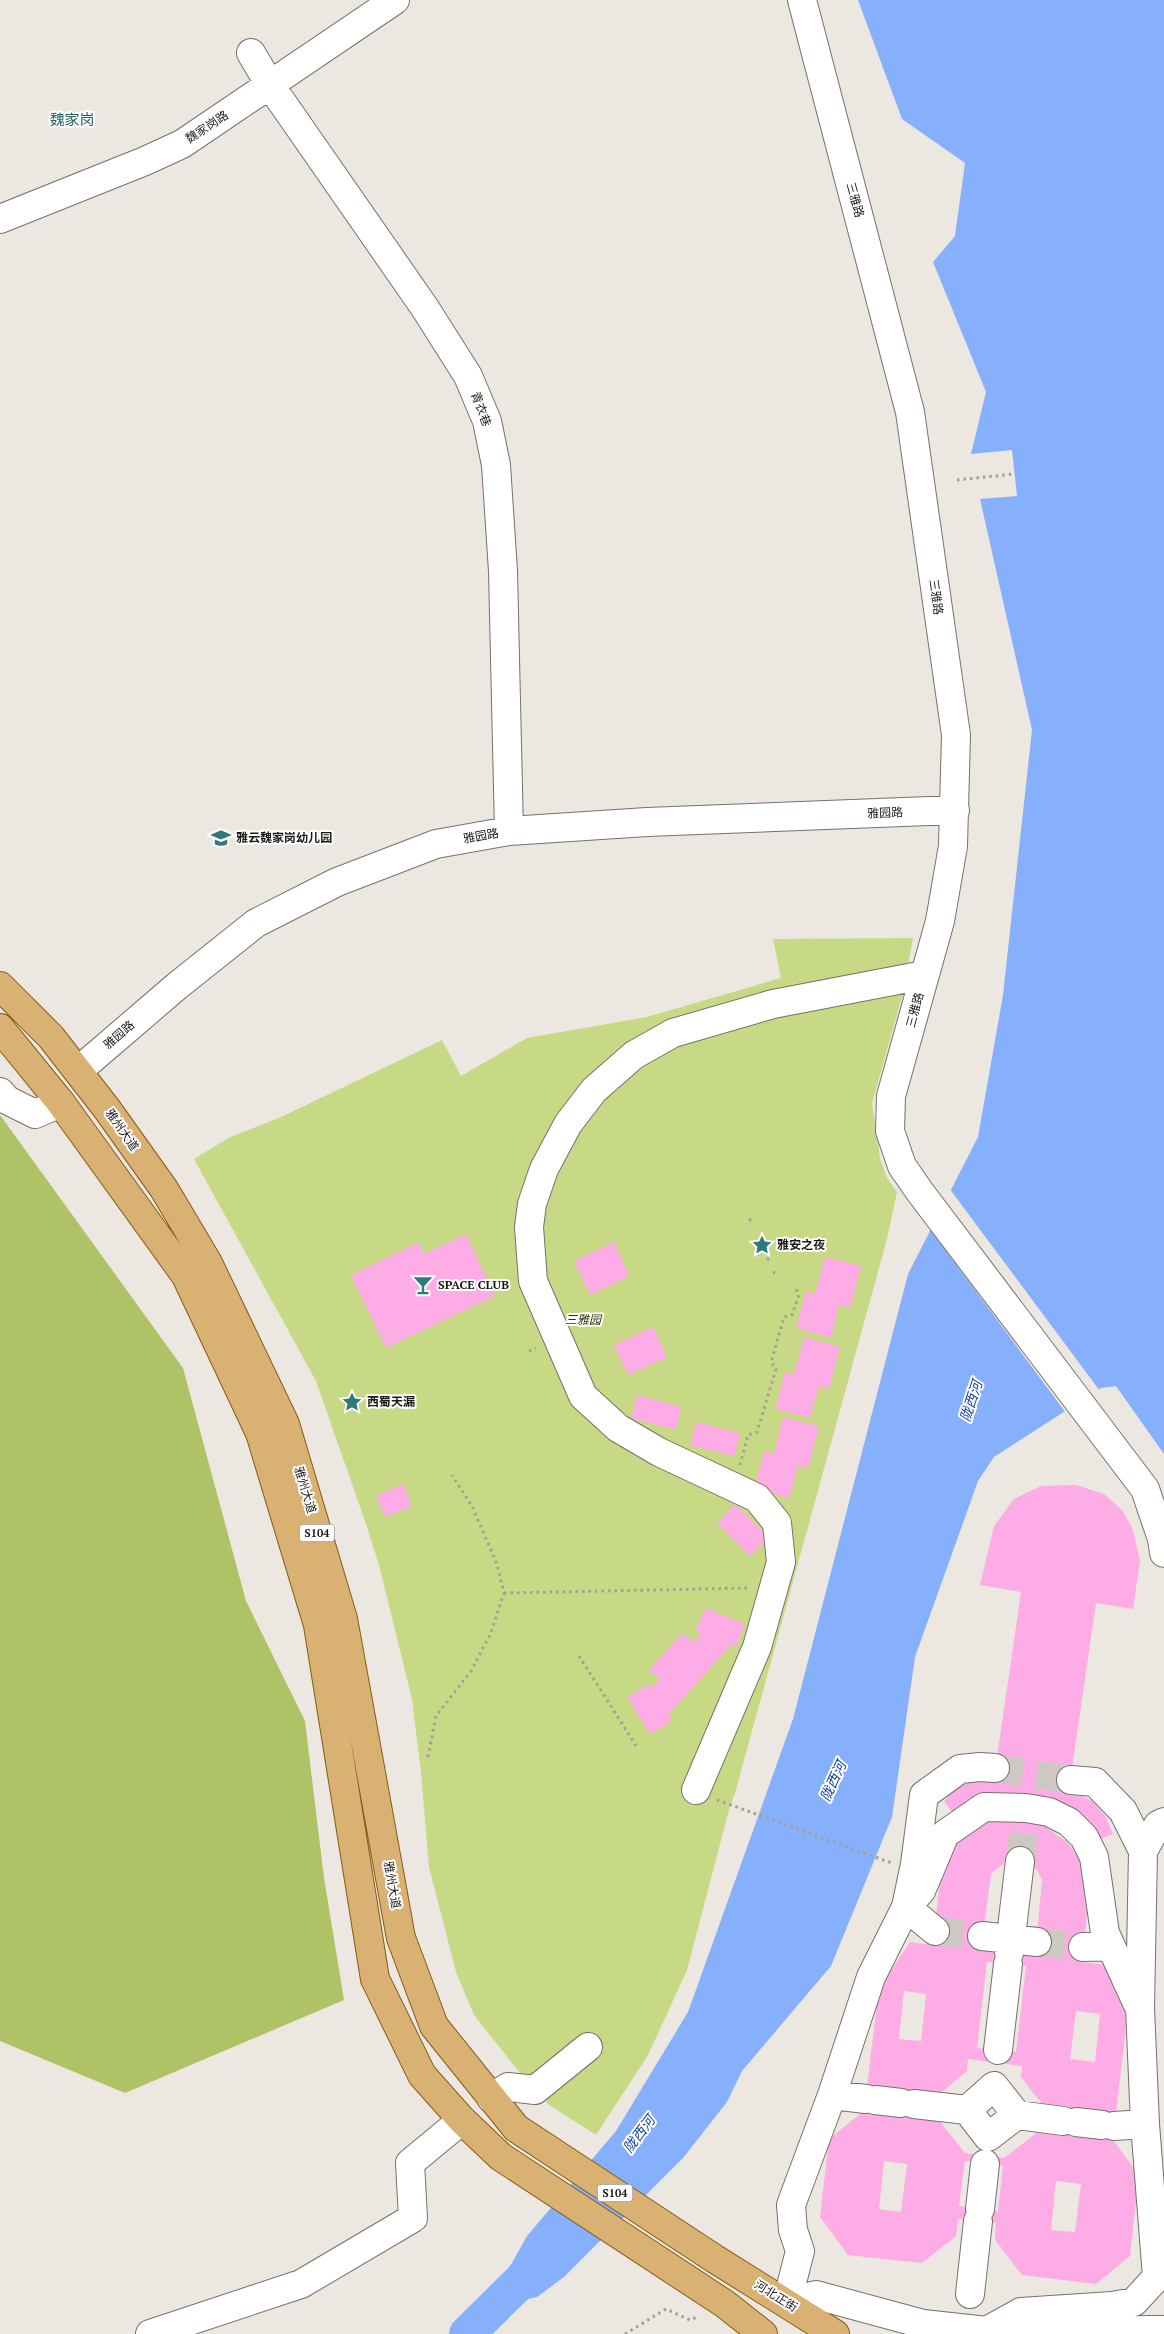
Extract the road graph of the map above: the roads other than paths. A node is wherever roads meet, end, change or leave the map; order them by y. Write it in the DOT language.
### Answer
graph roads {
  1 [pos="395,0"];
  2 [pos="802,0"];
  3 [pos="251,53"];
  4 [pos="270,85"];
  5 [pos="0,219"];
  6 [pos="955,810"];
  7 [pos="509,831"];
  8 [pos="924,975"];
  9 [pos="0,986"];
  10 [pos="0,1028"];
  11 [pos="78,1071"];
  12 [pos="0,1092"];
  13 [pos="61,1103"];
  14 [pos="1164,1553"];
  15 [pos="995,1768"];
  16 [pos="1071,1780"];
  17 [pos="696,1790"];
  18 [pos="1164,1822"];
  19 [pos="1142,1851"];
  20 [pos="1020,1860"];
  21 [pos="906,1906"];
  22 [pos="934,1931"];
  23 [pos="982,1936"];
  24 [pos="1111,1946"];
  25 [pos="1083,1947"];
  26 [pos="1016,1950"];
  27 [pos="1140,2008"];
  28 [pos="588,2047"];
  29 [pos="996,2066"];
  30 [pos="832,2095"];
  31 [pos="491,2098"];
  32 [pos="967,2110"];
  33 [pos="1017,2115"];
  34 [pos="462,2120"];
  35 [pos="1145,2124"];
  36 [pos="986,2152"];
  37 [pos="715,2259"];
  38 [pos="970,2294"];
  39 [pos="787,2302"];
  40 [pos="1164,2330"];
  41 [pos="987,2332"];
  42 [pos="150,2334"];
  43 [pos="763,2334"];
  44 [pos="835,2334"];
  1 -- 4 [label="street, 魏家岗路"];
  2 -- 6 [label="street, 三雅路"];
  3 -- 4 [label="street, 青衣巷"];
  4 -- 5 [label="street, 魏家岗路"];
  4 -- 7 [label="street, 青衣巷"];
  6 -- 7 [label="street, 雅园路"];
  6 -- 8 [label="street, 三雅路"];
  7 -- 11 [label="street, 雅园路"];
  8 -- 14 [label="street, 三雅路"];
  8 -- 17 [label="street"];
  9 -- 11 [label="main road, 雅州大道 / S104"];
  10 -- 13 [label="main road, S104"];
  11 -- 31 [label="main road, 雅州大道 / S104"];
  12 -- 13 [label="street"];
  13 -- 34 [label="main road, S104"];
  15 -- 21 [label="street"];
  16 -- 19 [label="street"];
  18 -- 19 [label="street"];
  19 -- 27 [label="street"];
  20 -- 26 [label="street"];
  21 -- 22 [label="street"];
  21 -- 24 [label="street"];
  21 -- 30 [label="street"];
  23 -- 26 [label="street"];
  24 -- 25 [label="street"];
  24 -- 27 [label="street"];
  26 -- 29 [label="street"];
  27 -- 35 [label="street"];
  28 -- 31 [label="street"];
  29 -- 32 [label="street"];
  29 -- 33 [label="street"];
  30 -- 32 [label="street"];
  30 -- 39 [label="street"];
  31 -- 37 [label="main road, 雅州大道 / S104"];
  32 -- 36 [label="street"];
  33 -- 35 [label="street"];
  33 -- 36 [label="street"];
  34 -- 42 [label="street"];
  34 -- 43 [label="main road, S104"];
  35 -- 41 [label="street"];
  36 -- 38 [label="street"];
  37 -- 39 [label="main road, 河北正街 / S104"];
  39 -- 41 [label="street"];
  39 -- 44 [label="main road, 河北正街 / S104"];
  40 -- 41 [label="street"];
}
